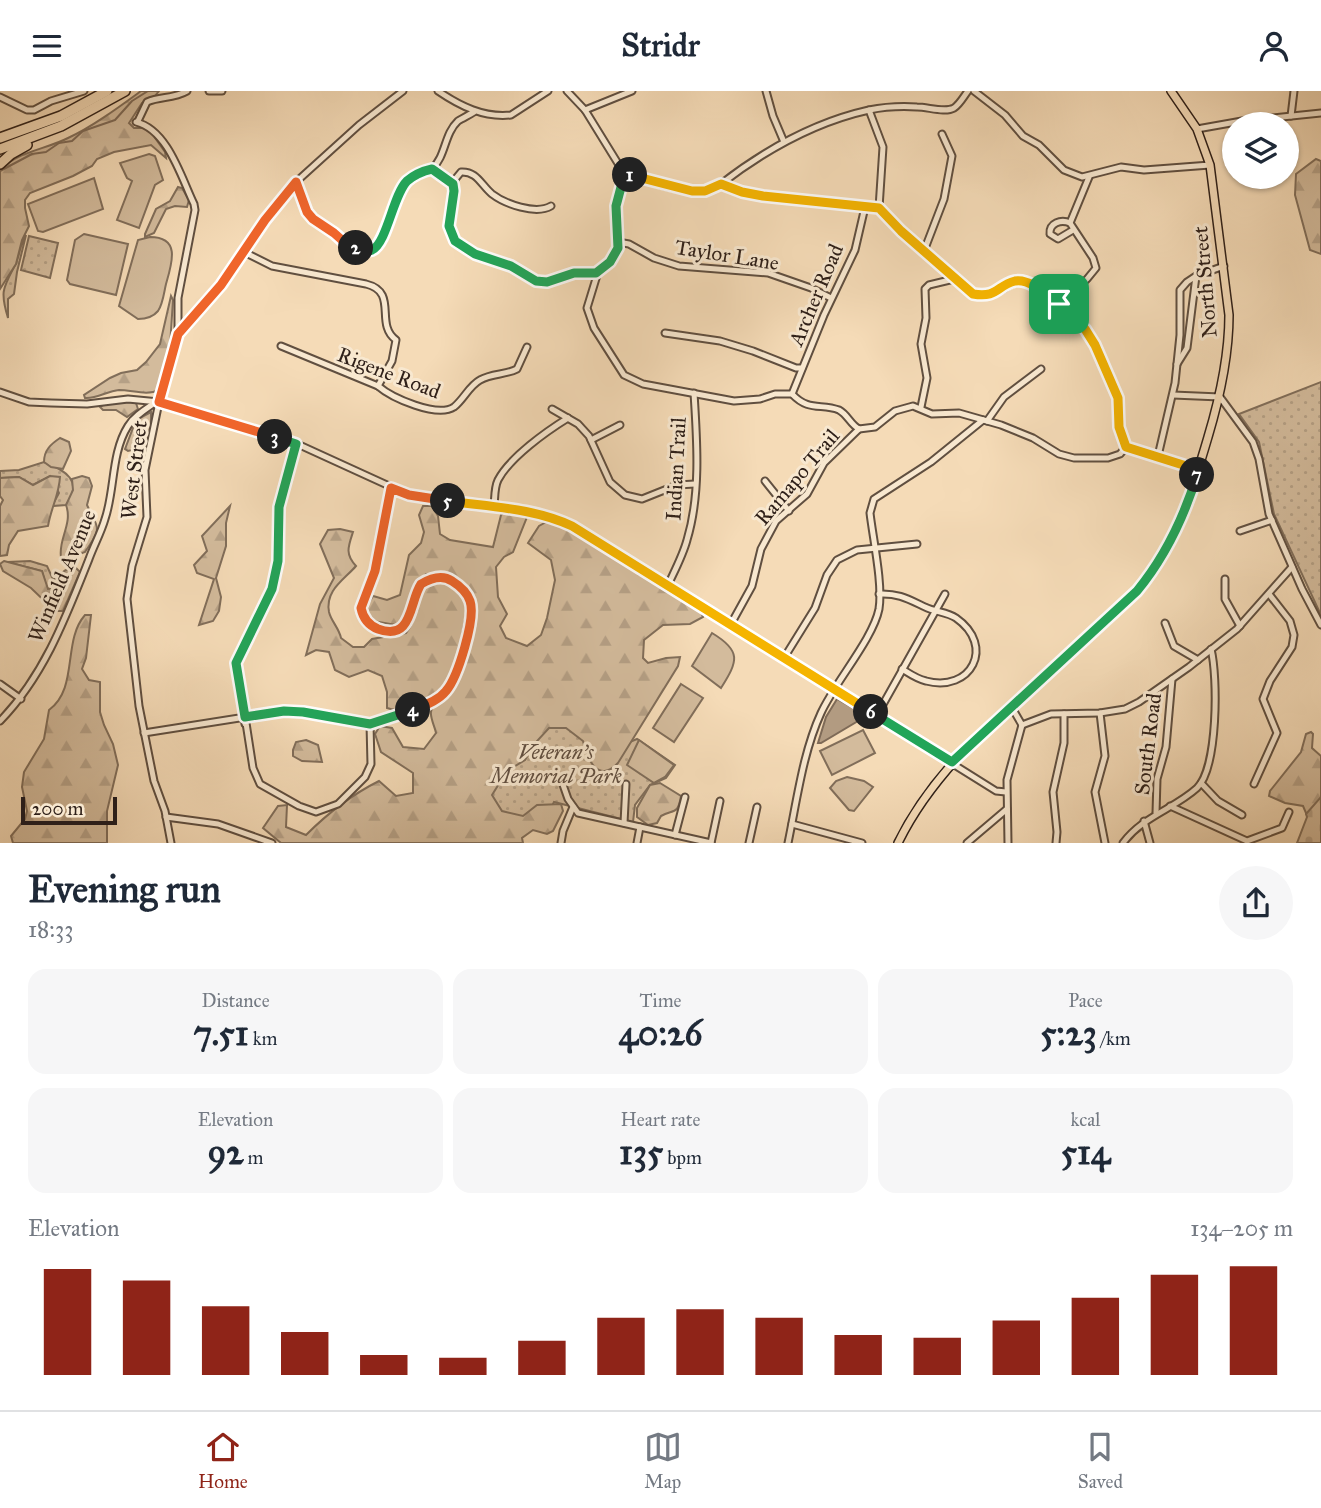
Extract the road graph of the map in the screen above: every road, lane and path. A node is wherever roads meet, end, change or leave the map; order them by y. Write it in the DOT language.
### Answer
graph roads {
  1 [pos="84,91"];
  2 [pos="107,91"];
  3 [pos="125,91"];
  4 [pos="187,91"];
  5 [pos="209,91"];
  6 [pos="222,91"];
  7 [pos="402,91"];
  8 [pos="438,91"];
  9 [pos="548,91"];
  10 [pos="567,91"];
  11 [pos="632,91"];
  12 [pos="766,91"];
  13 [pos="968,91"];
  14 [pos="974,91"];
  15 [pos="1171,91"];
  16 [pos="1294,91"];
  17 [pos="0,97"];
  18 [pos="94,110"];
  19 [pos="585,110"];
  20 [pos="869,110"];
  21 [pos="474,112"];
  22 [pos="1291,112"];
  23 [pos="1321,113"];
  24 [pos="1299,114"];
  25 [pos="1222,123"];
  26 [pos="1197,129"];
  27 [pos="942,134"];
  28 [pos="0,136"];
  29 [pos="784,142"];
  30 [pos="0,149"];
  31 [pos="0,164"];
  32 [pos="1210,165"];
  33 [pos="432,169"];
  34 [pos="625,172"];
  35 [pos="1090,177"];
  36 [pos="296,182"];
  37 [pos="452,183"];
  38 [pos="721,184"];
  39 [pos="551,206"];
  40 [pos="865,207"];
  41 [pos="879,208"];
  42 [pos="1070,223"];
  43 [pos="1073,230"];
  44 [pos="618,242"];
  45 [pos="924,251"];
  46 [pos="244,252"];
  47 [pos="1224,266"];
  48 [pos="598,272"];
  49 [pos="1196,276"];
  50 [pos="954,279"];
  51 [pos="831,298"];
  52 [pos="1059,304"];
  53 [pos="665,333"];
  54 [pos="178,334"];
  55 [pos="281,346"];
  56 [pos="527,347"];
  57 [pos="1177,364"];
  58 [pos="802,368"];
  59 [pos="1041,369"];
  60 [pos="378,386"];
  61 [pos="0,392"];
  62 [pos="694,393"];
  63 [pos="792,394"];
  64 [pos="1173,395"];
  65 [pos="1220,397"];
  66 [pos="157,402"];
  67 [pos="921,407"];
  68 [pos="552,409"];
  69 [pos="569,418"];
  70 [pos="985,420"];
  71 [pos="620,425"];
  72 [pos="859,429"];
  73 [pos="591,439"];
  74 [pos="296,444"];
  75 [pos="1126,447"];
  76 [pos="1158,456"];
  77 [pos="1199,470"];
  78 [pos="765,481"];
  79 [pos="695,484"];
  80 [pos="391,488"];
  81 [pos="494,507"];
  82 [pos="789,511"];
  83 [pos="1272,520"];
  84 [pos="1240,531"];
  85 [pos="917,544"];
  86 [pos="874,548"];
  87 [pos="1292,567"];
  88 [pos="1225,579"];
  89 [pos="668,585"];
  90 [pos="878,594"];
  91 [pos="945,594"];
  92 [pos="1269,594"];
  93 [pos="934,611"];
  94 [pos="1165,623"];
  95 [pos="731,624"];
  96 [pos="1321,625"];
  97 [pos="1240,626"];
  98 [pos="1211,649"];
  99 [pos="784,658"];
  100 [pos="1198,660"];
  101 [pos="902,669"];
  102 [pos="1172,679"];
  103 [pos="0,684"];
  104 [pos="833,689"];
  105 [pos="1156,690"];
  106 [pos="1171,697"];
  107 [pos="21,699"];
  108 [pos="1011,706"];
  109 [pos="1100,713"];
  110 [pos="1064,714"];
  111 [pos="877,715"];
  112 [pos="246,719"];
  113 [pos="0,721"];
  114 [pos="370,724"];
  115 [pos="1022,725"];
  116 [pos="144,733"];
  117 [pos="952,762"];
  118 [pos="561,779"];
  119 [pos="1201,783"];
  120 [pos="626,784"];
  121 [pos="1254,784"];
  122 [pos="1006,792"];
  123 [pos="685,797"];
  124 [pos="720,801"];
  125 [pos="1170,806"];
  126 [pos="573,807"];
  127 [pos="757,807"];
  128 [pos="1007,809"];
  129 [pos="1156,813"];
  130 [pos="1289,813"];
  131 [pos="1242,815"];
  132 [pos="166,817"];
  133 [pos="1144,821"];
  134 [pos="624,823"];
  135 [pos="792,824"];
  136 [pos="640,827"];
  137 [pos="675,835"];
  138 [pos="561,841"];
  139 [pos="171,843"];
  140 [pos="272,843"];
  141 [pos="637,843"];
  142 [pos="711,843"];
  143 [pos="749,843"];
  144 [pos="788,843"];
  145 [pos="862,843"];
  146 [pos="898,843"];
  147 [pos="967,843"];
  148 [pos="1008,843"];
  149 [pos="1056,843"];
  150 [pos="1105,843"];
  151 [pos="1123,843"];
  152 [pos="1150,843"];
  1 -- 17 [label="street"];
  2 -- 28 [label="highway"];
  3 -- 18 [label="highway"];
  4 -- 54 [label="street, West Street"];
  5 -- 6 [label="street"];
  7 -- 36 [label="street"];
  8 -- 21 [label="street"];
  9 -- 21 [label="street"];
  10 -- 19 [label="street"];
  11 -- 19 [label="street"];
  12 -- 29 [label="street"];
  13 -- 20 [label="street"];
  14 -- 35 [label="street"];
  15 -- 26 [label="main road, North Street"];
  16 -- 22 [label="street"];
  18 -- 30 [label="highway"];
  18 -- 31 [label="highway"];
  19 -- 34 [label="street"];
  20 -- 29 [label="street"];
  20 -- 41 [label="street"];
  21 -- 33 [label="street"];
  23 -- 24 [label="street"];
  25 -- 26 [label="street"];
  26 -- 32 [label="main road, North Street"];
  27 -- 45 [label="street"];
  29 -- 38 [label="street"];
  32 -- 35 [label="street"];
  32 -- 47 [label="main road, North Street"];
  33 -- 36 [label="street"];
  33 -- 37 [label="street"];
  34 -- 38 [label="street"];
  34 -- 44 [label="street"];
  35 -- 42 [label="street"];
  36 -- 46 [label="street"];
  37 -- 39 [label="street"];
  37 -- 48 [label="street"];
  38 -- 40 [label="street"];
  40 -- 41 [label="street"];
  40 -- 51 [label="street, Archer Road"];
  41 -- 45 [label="street"];
  42 -- 43 [label="street"];
  42 -- 43 [label="street"];
  43 -- 52 [label="street"];
  44 -- 48 [label="street"];
  44 -- 51 [label="street, Taylor Lane"];
  45 -- 50 [label="street"];
  46 -- 54 [label="street"];
  46 -- 60 [label="street"];
  47 -- 49 [label="street"];
  47 -- 65 [label="main road, North Street"];
  48 -- 62 [label="street"];
  49 -- 57 [label="street"];
  49 -- 57 [label="street"];
  50 -- 52 [label="street"];
  50 -- 67 [label="street"];
  51 -- 58 [label="street, Archer Road"];
  52 -- 75 [label="street"];
  53 -- 58 [label="street"];
  54 -- 66 [label="street, West Street"];
  55 -- 60 [label="street, Rigene Road"];
  56 -- 60 [label="street, Rigene Road"];
  57 -- 64 [label="street"];
  58 -- 63 [label="street, Archer Road"];
  59 -- 70 [label="street"];
  61 -- 66 [label="street"];
  62 -- 63 [label="street"];
  62 -- 79 [label="street, Indian Trail"];
  63 -- 72 [label="street"];
  64 -- 65 [label="street"];
  64 -- 76 [label="street"];
  65 -- 77 [label="main road, North Street"];
  65 -- 83 [label="street"];
  66 -- 74 [label="street"];
  66 -- 107 [label="street, Winfield Avenue"];
  66 -- 116 [label="street, West Street"];
  67 -- 70 [label="street"];
  67 -- 72 [label="street, Ramapo Trail"];
  68 -- 69 [label="street"];
  69 -- 73 [label="street"];
  69 -- 81 [label="street"];
  70 -- 75 [label="street"];
  70 -- 86 [label="street"];
  71 -- 73 [label="street"];
  72 -- 82 [label="street, Ramapo Trail"];
  73 -- 79 [label="street"];
  74 -- 80 [label="street"];
  74 -- 112 [label="street"];
  75 -- 76 [label="street"];
  76 -- 77 [label="street"];
  77 -- 108 [label="main road, North Street"];
  78 -- 82 [label="street"];
  79 -- 89 [label="street, Indian Trail"];
  80 -- 81 [label="street"];
  80 -- 114 [label="street"];
  81 -- 89 [label="street"];
  82 -- 95 [label="street, Ramapo Trail"];
  83 -- 84 [label="street"];
  83 -- 87 [label="street"];
  85 -- 86 [label="street"];
  86 -- 90 [label="street"];
  86 -- 99 [label="street"];
  87 -- 92 [label="street"];
  87 -- 96 [label="street"];
  88 -- 97 [label="street"];
  89 -- 95 [label="street"];
  90 -- 93 [label="street"];
  90 -- 104 [label="street"];
  91 -- 93 [label="street"];
  92 -- 97 [label="street"];
  92 -- 121 [label="street"];
  93 -- 101 [label="street"];
  93 -- 101 [label="street"];
  94 -- 100 [label="street"];
  95 -- 99 [label="street"];
  97 -- 98 [label="street"];
  98 -- 100 [label="street"];
  98 -- 119 [label="street"];
  99 -- 104 [label="street"];
  100 -- 102 [label="street"];
  101 -- 111 [label="street"];
  102 -- 105 [label="street"];
  102 -- 106 [label="street, South Road"];
  103 -- 107 [label="street"];
  104 -- 111 [label="street"];
  104 -- 135 [label="street"];
  105 -- 106 [label="street"];
  105 -- 109 [label="street"];
  106 -- 129 [label="street, South Road"];
  107 -- 113 [label="street, Winfield Avenue"];
  108 -- 115 [label="street"];
  108 -- 117 [label="main road, North Street"];
  109 -- 110 [label="street"];
  109 -- 150 [label="street"];
  110 -- 115 [label="street"];
  110 -- 149 [label="street"];
  111 -- 117 [label="street"];
  112 -- 114 [label="street"];
  112 -- 114 [label="street"];
  112 -- 116 [label="street"];
  115 -- 122 [label="street"];
  116 -- 132 [label="street, West Street"];
  117 -- 122 [label="street"];
  117 -- 146 [label="main road, North Street"];
  118 -- 126 [label="street"];
  119 -- 125 [label="street"];
  119 -- 131 [label="street"];
  120 -- 134 [label="street"];
  122 -- 128 [label="street"];
  123 -- 137 [label="street"];
  124 -- 142 [label="street"];
  125 -- 129 [label="street"];
  125 -- 130 [label="street"];
  126 -- 134 [label="street"];
  126 -- 138 [label="street"];
  127 -- 143 [label="street"];
  128 -- 147 [label="street"];
  128 -- 148 [label="street"];
  129 -- 133 [label="street"];
  132 -- 139 [label="street, West Street"];
  132 -- 140 [label="street"];
  133 -- 151 [label="street"];
  133 -- 152 [label="street, South Road"];
  134 -- 136 [label="street"];
  135 -- 144 [label="street"];
  135 -- 145 [label="street"];
  136 -- 137 [label="street"];
  136 -- 141 [label="street"];
  137 -- 142 [label="street"];
}
